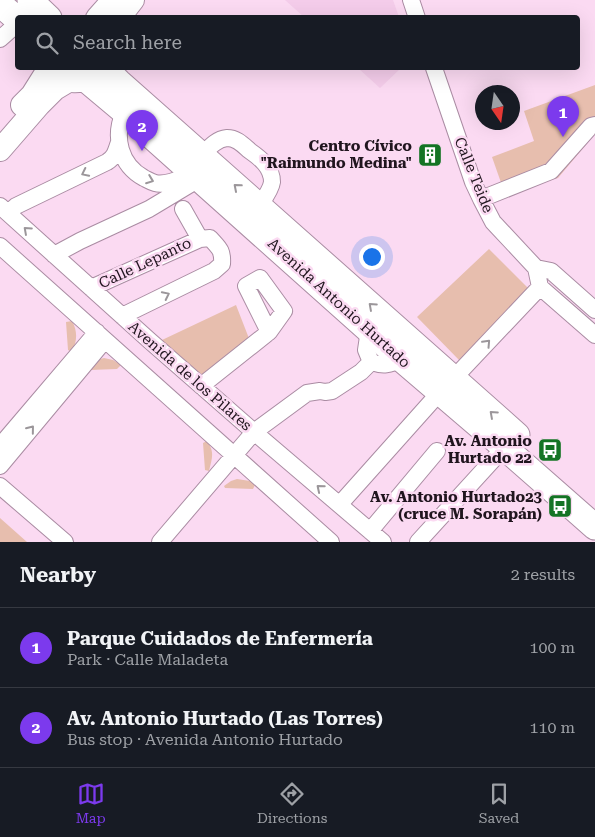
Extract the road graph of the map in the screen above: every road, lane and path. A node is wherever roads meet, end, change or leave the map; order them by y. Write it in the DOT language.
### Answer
graph roads {
  1 [pos="30,0"];
  2 [pos="113,0"];
  3 [pos="133,0"];
  4 [pos="411,0"];
  5 [pos="0,4"];
  6 [pos="46,15"];
  7 [pos="100,15"];
  8 [pos="121,15"];
  9 [pos="416,15"];
  10 [pos="15,19"];
  11 [pos="15,25"];
  12 [pos="0,39"];
  13 [pos="48,70"];
  14 [pos="435,70"];
  15 [pos="82,72"];
  16 [pos="124,112"];
  17 [pos="595,125"];
  18 [pos="0,128"];
  19 [pos="119,142"];
  20 [pos="0,150"];
  21 [pos="198,169"];
  22 [pos="481,199"];
  23 [pos="260,206"];
  24 [pos="183,209"];
  25 [pos="4,210"];
  26 [pos="200,238"];
  27 [pos="0,246"];
  28 [pos="54,255"];
  29 [pos="536,268"];
  30 [pos="540,287"];
  31 [pos="91,288"];
  32 [pos="595,310"];
  33 [pos="122,316"];
  34 [pos="369,330"];
  35 [pos="269,332"];
  36 [pos="595,335"];
  37 [pos="101,336"];
  38 [pos="401,358"];
  39 [pos="371,362"];
  40 [pos="446,385"];
  41 [pos="201,386"];
  42 [pos="254,432"];
  43 [pos="510,440"];
  44 [pos="0,446"];
  45 [pos="437,451"];
  46 [pos="235,456"];
  47 [pos="0,466"];
  48 [pos="0,486"];
  49 [pos="340,504"];
  50 [pos="595,505"];
  51 [pos="595,527"];
  52 [pos="370,531"];
  53 [pos="64,542"];
  54 [pos="160,542"];
  55 [pos="332,542"];
  56 [pos="384,542"];
  57 [pos="418,542"];
  1 -- 6 [label="main road"];
  2 -- 7 [label="main road"];
  3 -- 8 [label="main road"];
  4 -- 9 [label="street"];
  5 -- 10 [label="main road"];
  11 -- 12 [label="street"];
  13 -- 18 [label="main road"];
  14 -- 22 [label="street, Calle Teide"];
  15 -- 16 [label="main road, Avenida Antonio Hurtado"];
  15 -- 20 [label="main road"];
  15 -- 21 [label="main road, Avenida Antonio Hurtado"];
  16 -- 19 [label="street"];
  16 -- 21 [label="main road, Avenida Antonio Hurtado"];
  17 -- 22 [label="street"];
  19 -- 21 [label="street, one-way"];
  19 -- 25 [label="street, one-way"];
  23 -- 21 [label="main road, Avenida Antonio Hurtado, one-way"];
  21 -- 23 [label="street"];
  21 -- 28 [label="street"];
  21 -- 34 [label="main road, Avenida Antonio Hurtado"];
  22 -- 29 [label="street, Calle Teide"];
  40 -- 23 [label="main road, Avenida Antonio Hurtado, one-way"];
  24 -- 26 [label="street, Calle Lepanto"];
  28 -- 25 [label="street, Avenida de los Pilares, one-way"];
  26 -- 31 [label="street, Calle Lepanto"];
  33 -- 26 [label="street, Calle Lepanto, one-way"];
  27 -- 37 [label="street, Avenida de los Pilares"];
  28 -- 31 [label="street, Avenida de los Pilares"];
  29 -- 30 [label="street"];
  29 -- 32 [label="street"];
  30 -- 36 [label="street"];
  40 -- 30 [label="street, one-way"];
  31 -- 33 [label="street, Avenida de los Pilares"];
  33 -- 41 [label="street, Avenida de los Pilares"];
  34 -- 38 [label="main road, Avenida Antonio Hurtado"];
  34 -- 39 [label="street"];
  35 -- 41 [label="street"];
  37 -- 44 [label="street"];
  37 -- 46 [label="street, Avenida de los Pilares"];
  47 -- 37 [label="street, one-way"];
  38 -- 39 [label="street"];
  38 -- 40 [label="main road, Avenida Antonio Hurtado"];
  39 -- 42 [label="street"];
  40 -- 43 [label="main road, Avenida Antonio Hurtado"];
  40 -- 49 [label="street"];
  41 -- 42 [label="street, Avenida de los Pilares"];
  42 -- 46 [label="street"];
  49 -- 42 [label="street, Avenida de los Pilares, one-way"];
  43 -- 50 [label="main road, Avenida Antonio Hurtado"];
  43 -- 51 [label="main road, Avenida Antonio Hurtado"];
  43 -- 57 [label="street"];
  45 -- 52 [label="street"];
  46 -- 54 [label="street"];
  46 -- 55 [label="street, Avenida de los Pilares"];
  48 -- 53 [label="street"];
  49 -- 52 [label="street, Avenida de los Pilares"];
  52 -- 56 [label="street, Avenida de los Pilares"];
}
